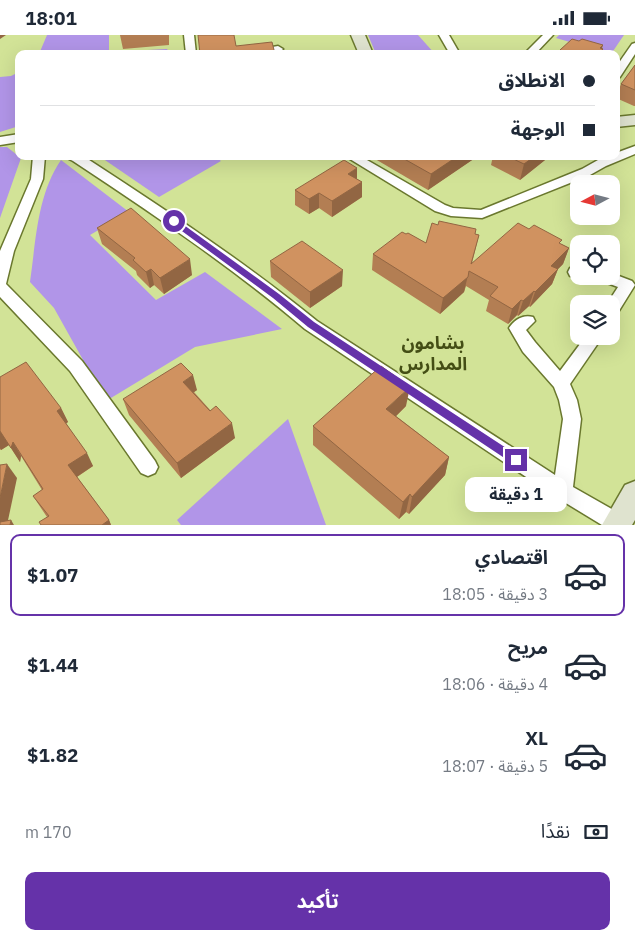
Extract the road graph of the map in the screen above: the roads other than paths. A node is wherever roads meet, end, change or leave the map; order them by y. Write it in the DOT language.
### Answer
graph roads {
  1 [pos="189,35"];
  2 [pos="358,35"];
  3 [pos="444,35"];
  4 [pos="548,35"];
  5 [pos="635,46"];
  6 [pos="278,49"];
  7 [pos="191,50"];
  8 [pos="272,50"];
  9 [pos="364,50"];
  10 [pos="453,50"];
  11 [pos="533,50"];
  12 [pos="620,69"];
  13 [pos="635,120"];
  14 [pos="620,122"];
  15 [pos="15,139"];
  16 [pos="0,141"];
  17 [pos="635,150"];
  18 [pos="620,156"];
  19 [pos="38,160"];
  20 [pos="79,160"];
  21 [pos="358,160"];
  22 [pos="610,160"];
  23 [pos="4,252"];
  24 [pos="0,281"];
  25 [pos="620,282"];
  26 [pos="0,287"];
  27 [pos="620,297"];
  28 [pos="527,321"];
  29 [pos="589,345"];
  30 [pos="562,383"];
  31 [pos="148,467"];
  32 [pos="563,491"];
  33 [pos="635,493"];
  34 [pos="617,524"];
  1 -- 7 [label="street"];
  2 -- 9 [label="street"];
  3 -- 10 [label="street"];
  4 -- 11 [label="street"];
  5 -- 12 [label="street"];
  6 -- 8 [label="street"];
  13 -- 14 [label="street"];
  15 -- 16 [label="street"];
  17 -- 18 [label="street"];
  19 -- 23 [label="street"];
  20 -- 32 [label="street"];
  21 -- 22 [label="street"];
  23 -- 24 [label="street"];
  25 -- 27 [label="street"];
  26 -- 31 [label="street"];
  28 -- 30 [label="street"];
  29 -- 30 [label="street"];
  30 -- 32 [label="street"];
  32 -- 34 [label="street"];
  33 -- 34 [label="street"];
}
